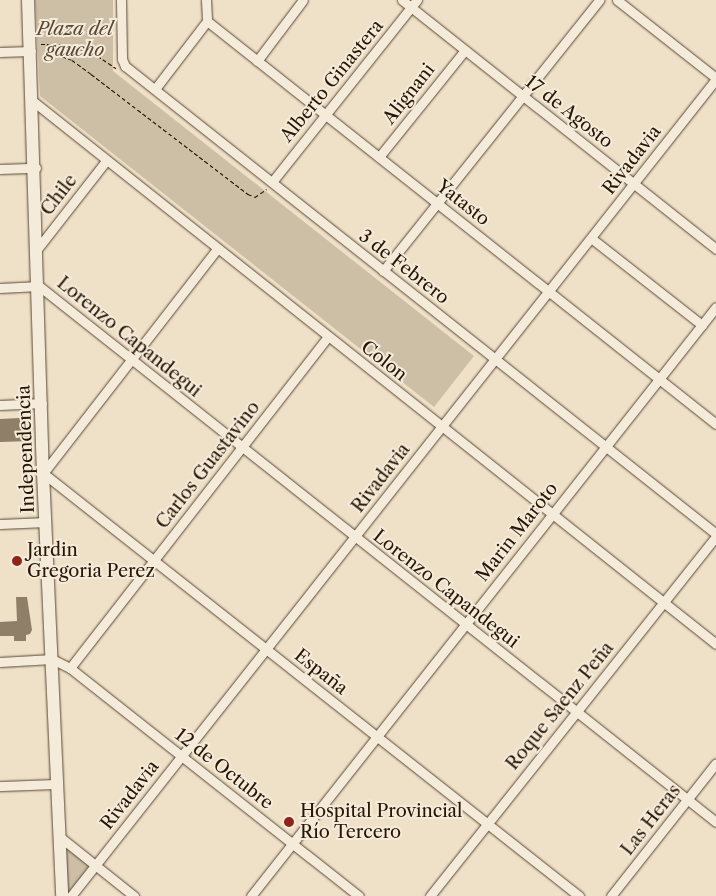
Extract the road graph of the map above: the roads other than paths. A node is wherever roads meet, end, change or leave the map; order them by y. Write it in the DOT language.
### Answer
graph roads {
  1 [pos="28,0"];
  2 [pos="122,0"];
  3 [pos="206,0"];
  4 [pos="303,0"];
  5 [pos="402,0"];
  6 [pos="599,0"];
  7 [pos="617,0"];
  8 [pos="414,4"];
  9 [pos="207,21"];
  10 [pos="31,48"];
  11 [pos="465,50"];
  12 [pos="0,52"];
  13 [pos="257,60"];
  14 [pos="716,78"];
  15 [pos="154,89"];
  16 [pos="523,96"];
  17 [pos="34,102"];
  18 [pos="326,115"];
  19 [pos="379,158"];
  20 [pos="106,161"];
  21 [pos="36,168"];
  22 [pos="0,169"];
  23 [pos="272,182"];
  24 [pos="633,184"];
  25 [pos="438,204"];
  26 [pos="591,238"];
  27 [pos="38,248"];
  28 [pos="217,249"];
  29 [pos="716,249"];
  30 [pos="382,271"];
  31 [pos="39,286"];
  32 [pos="0,288"];
  33 [pos="548,291"];
  34 [pos="716,307"];
  35 [pos="702,325"];
  36 [pos="328,337"];
  37 [pos="495,359"];
  38 [pos="133,360"];
  39 [pos="659,379"];
  40 [pos="42,403"];
  41 [pos="0,405"];
  42 [pos="716,424"];
  43 [pos="442,427"];
  44 [pos="606,447"];
  45 [pos="241,448"];
  46 [pos="43,473"];
  47 [pos="552,514"];
  48 [pos="46,522"];
  49 [pos="0,524"];
  50 [pos="716,536"];
  51 [pos="354,537"];
  52 [pos="154,560"];
  53 [pos="664,603"];
  54 [pos="465,624"];
  55 [pos="716,644"];
  56 [pos="266,649"];
  57 [pos="52,659"];
  58 [pos="0,662"];
  59 [pos="70,668"];
  60 [pos="576,712"];
  61 [pos="377,736"];
  62 [pos="182,756"];
  63 [pos="716,763"];
  64 [pos="57,784"];
  65 [pos="0,786"];
  66 [pos="688,799"];
  67 [pos="716,822"];
  68 [pos="487,824"];
  69 [pos="60,837"];
  70 [pos="292,843"];
  71 [pos="95,866"];
  72 [pos="62,896"];
  73 [pos="71,896"];
  74 [pos="134,896"];
  75 [pos="251,896"];
  76 [pos="359,896"];
  77 [pos="430,896"];
  78 [pos="579,896"];
  79 [pos="611,896"];
  1 -- 10 [label="main road, Independencia"];
  2 -- 15 [label="street, 3 de Febrero"];
  3 -- 9 [label="street"];
  4 -- 13 [label="street"];
  5 -- 8 [label="street, 17 de Agosto"];
  6 -- 16 [label="street"];
  7 -- 14 [label="street"];
  8 -- 11 [label="street, 17 de Agosto"];
  8 -- 18 [label="street, Alberto Ginastera"];
  9 -- 13 [label="street, Yatasto"];
  9 -- 15 [label="street"];
  10 -- 12 [label="street"];
  10 -- 17 [label="main road, Independencia"];
  11 -- 16 [label="street, 17 de Agosto"];
  11 -- 19 [label="street, Alignani"];
  13 -- 18 [label="street, Yatasto"];
  14 -- 24 [label="street, Rivadavia"];
  15 -- 23 [label="street, 3 de Febrero"];
  16 -- 24 [label="street, 17 de Agosto"];
  16 -- 25 [label="street"];
  17 -- 20 [label="street, Colon"];
  17 -- 21 [label="main road, Independencia"];
  18 -- 19 [label="street, Yatasto"];
  18 -- 23 [label="street, Alberto Ginastera"];
  19 -- 25 [label="street, Yatasto"];
  20 -- 27 [label="street, Chile"];
  20 -- 28 [label="street, Colon"];
  21 -- 22 [label="street"];
  21 -- 27 [label="main road, Independencia"];
  23 -- 30 [label="street, 3 de Febrero"];
  24 -- 26 [label="street, Rivadavia"];
  24 -- 29 [label="street, 17 de Agosto"];
  25 -- 30 [label="street"];
  25 -- 33 [label="street, Yatasto"];
  26 -- 33 [label="street, Rivadavia"];
  26 -- 35 [label="street"];
  27 -- 31 [label="main road, Independencia"];
  28 -- 36 [label="street, Colon"];
  28 -- 38 [label="street"];
  30 -- 37 [label="street, 3 de Febrero"];
  31 -- 32 [label="street"];
  31 -- 38 [label="street, Lorenzo Capandegui"];
  31 -- 40 [label="main road, Independencia"];
  33 -- 37 [label="street, Rivadavia"];
  33 -- 39 [label="street, Yatasto"];
  34 -- 35 [label="street, Marin Maroto"];
  35 -- 39 [label="street, Marin Maroto"];
  36 -- 43 [label="street, Colon"];
  36 -- 45 [label="street, Carlos Guastavino"];
  37 -- 43 [label="street, Rivadavia"];
  37 -- 44 [label="street, 3 de Febrero"];
  38 -- 45 [label="street, Lorenzo Capandegui"];
  38 -- 46 [label="street"];
  39 -- 42 [label="street, Yatasto"];
  39 -- 44 [label="street, Marin Maroto"];
  40 -- 41 [label="street"];
  40 -- 46 [label="main road, Independencia"];
  43 -- 47 [label="street, Colon"];
  43 -- 51 [label="street, Rivadavia"];
  44 -- 47 [label="street, Marin Maroto"];
  44 -- 50 [label="street, 3 de Febrero"];
  45 -- 51 [label="street, Lorenzo Capandegui"];
  45 -- 52 [label="street, Carlos Guastavino"];
  46 -- 48 [label="main road, Independencia"];
  46 -- 52 [label="street, España"];
  47 -- 53 [label="street, Colon"];
  47 -- 54 [label="street, Marin Maroto"];
  48 -- 49 [label="street"];
  48 -- 57 [label="main road, Independencia"];
  50 -- 53 [label="street, Roque Saenz Peña"];
  51 -- 54 [label="street, Lorenzo Capandegui"];
  51 -- 56 [label="street, Rivadavia"];
  52 -- 56 [label="street, España"];
  52 -- 59 [label="street, Carlos Guastavino"];
  53 -- 55 [label="street, Colon"];
  53 -- 60 [label="street, Roque Saenz Peña"];
  54 -- 60 [label="street, Lorenzo Capandegui"];
  54 -- 61 [label="street, Marin Maroto"];
  56 -- 61 [label="street, España"];
  56 -- 62 [label="street, Rivadavia"];
  57 -- 58 [label="street"];
  57 -- 59 [label="street"];
  57 -- 64 [label="main road, Independencia"];
  59 -- 62 [label="street, 12 de Octubre"];
  60 -- 66 [label="street, Lorenzo Capandegui"];
  60 -- 68 [label="street, Roque Saenz Peña"];
  61 -- 68 [label="street, España"];
  61 -- 70 [label="street, Marin Maroto"];
  62 -- 70 [label="street, 12 de Octubre"];
  62 -- 71 [label="street, Rivadavia"];
  63 -- 66 [label="street, Las Heras"];
  64 -- 65 [label="street"];
  64 -- 69 [label="main road, Independencia"];
  66 -- 67 [label="street, Lorenzo Capandegui"];
  66 -- 79 [label="street, Las Heras"];
  68 -- 77 [label="street, Roque Saenz Peña"];
  68 -- 78 [label="street, España"];
  69 -- 71 [label="street"];
  69 -- 72 [label="main road, Independencia"];
  70 -- 75 [label="street, Marin Maroto"];
  70 -- 76 [label="street, 12 de Octubre"];
  71 -- 73 [label="street, Rivadavia"];
  71 -- 74 [label="street"];
}
